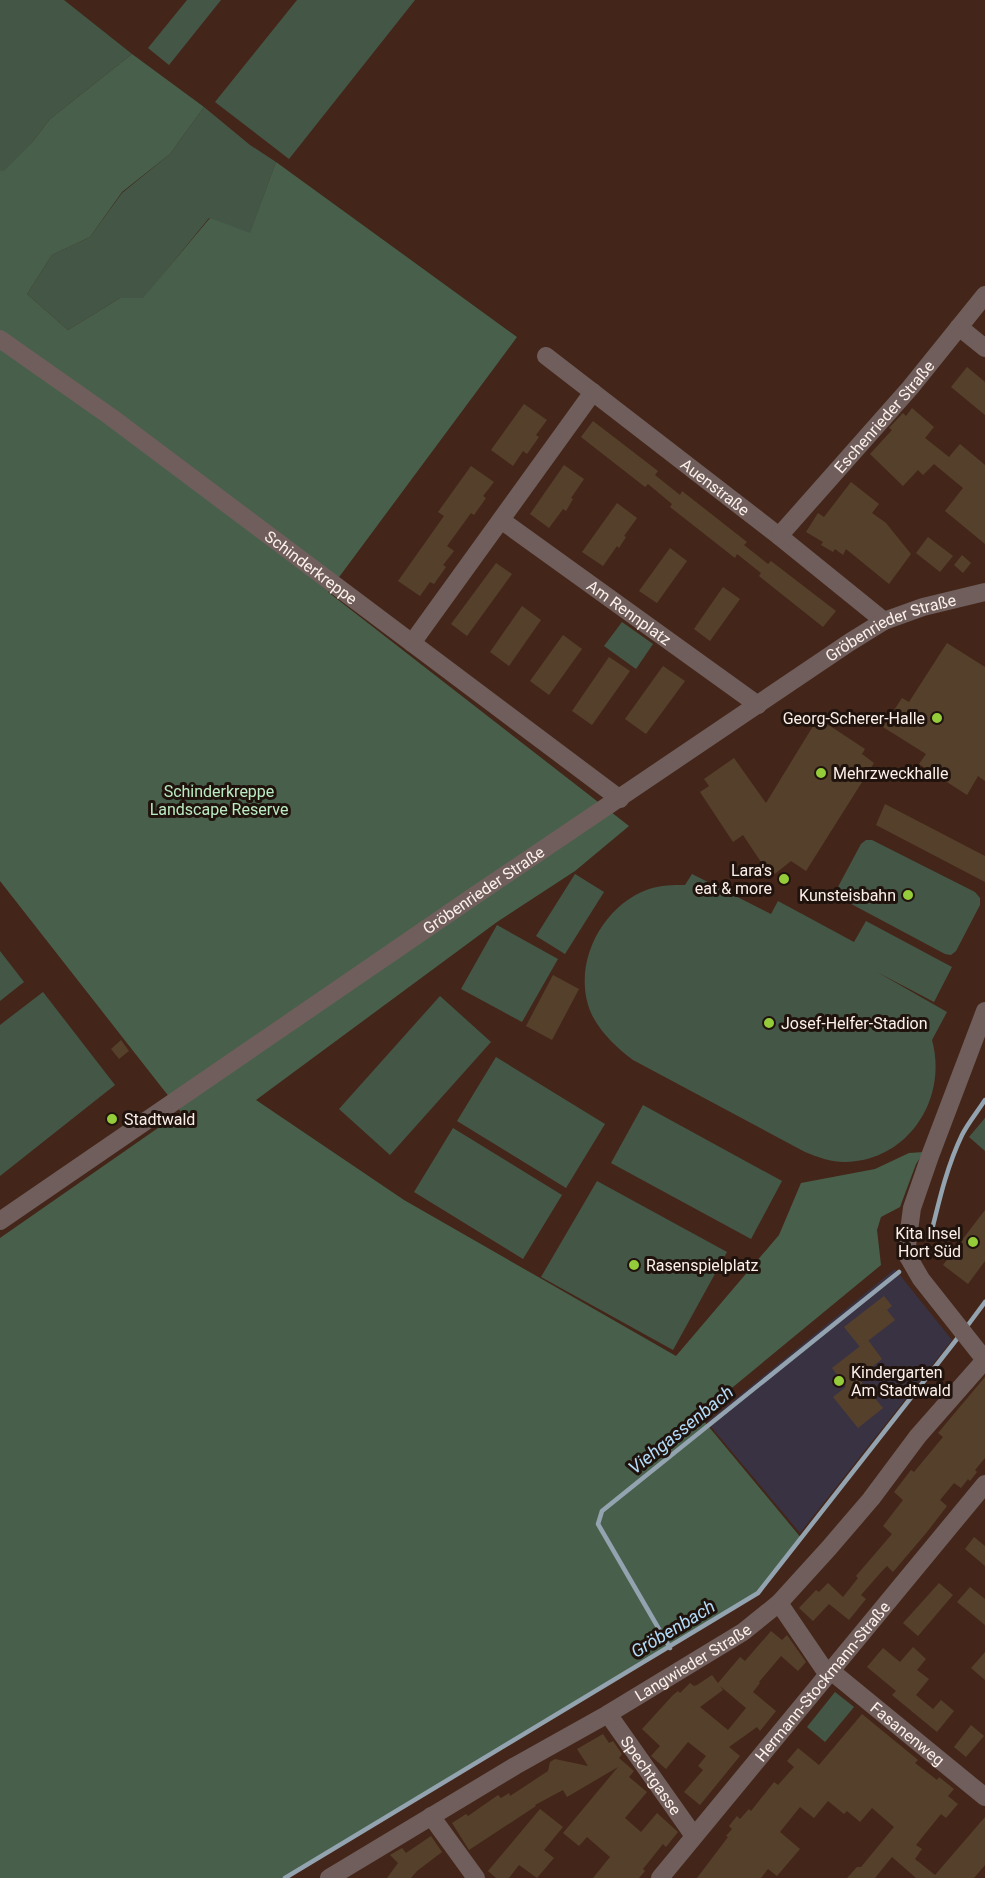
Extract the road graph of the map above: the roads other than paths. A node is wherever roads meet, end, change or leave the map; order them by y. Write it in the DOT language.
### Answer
graph roads {
  1 [pos="985,295"];
  2 [pos="959,327"];
  3 [pos="0,339"];
  4 [pos="985,348"];
  5 [pos="546,356"];
  6 [pos="593,392"];
  7 [pos="501,520"];
  8 [pos="778,536"];
  9 [pos="985,592"];
  10 [pos="884,621"];
  11 [pos="412,643"];
  12 [pos="758,705"];
  13 [pos="620,799"];
  14 [pos="985,1011"];
  15 [pos="0,1221"];
  16 [pos="982,1356"];
  17 [pos="985,1484"];
  18 [pos="779,1603"];
  19 [pos="829,1673"];
  20 [pos="608,1714"];
  21 [pos="985,1797"];
  22 [pos="430,1816"];
  23 [pos="694,1836"];
  24 [pos="470,1875"];
  25 [pos="329,1878"];
  26 [pos="660,1878"];
  1 -- 2 [label="street, Eschenrieder Straße"];
  2 -- 4 [label="street"];
  2 -- 8 [label="street, Eschenrieder Straße"];
  3 -- 11 [label="street, Schinderkreppe"];
  5 -- 6 [label="street, Auenstraße"];
  6 -- 7 [label="street"];
  6 -- 8 [label="street, Auenstraße"];
  7 -- 11 [label="street"];
  7 -- 12 [label="street, Am Rennplatz"];
  8 -- 10 [label="street, Auenstraße"];
  9 -- 10 [label="street, Gröbenrieder Straße"];
  10 -- 12 [label="street, Gröbenrieder Straße"];
  11 -- 13 [label="street, Schinderkreppe"];
  12 -- 13 [label="street, Gröbenrieder Straße"];
  13 -- 15 [label="street, Gröbenrieder Straße"];
  14 -- 16 [label="street"];
  16 -- 18 [label="street, Langwieder Straße"];
  17 -- 19 [label="street, Hermann-Stockmann-Straße"];
  18 -- 19 [label="street, Fasanenweg"];
  18 -- 20 [label="street, Langwieder Straße"];
  19 -- 21 [label="street, Fasanenweg"];
  19 -- 23 [label="street, Hermann-Stockmann-Straße"];
  20 -- 22 [label="street, Langwieder Straße"];
  20 -- 23 [label="street, Spechtgasse"];
  22 -- 24 [label="street"];
  22 -- 25 [label="street, Langwieder Straße"];
  23 -- 26 [label="street, Hermann-Stockmann-Straße"];
}
